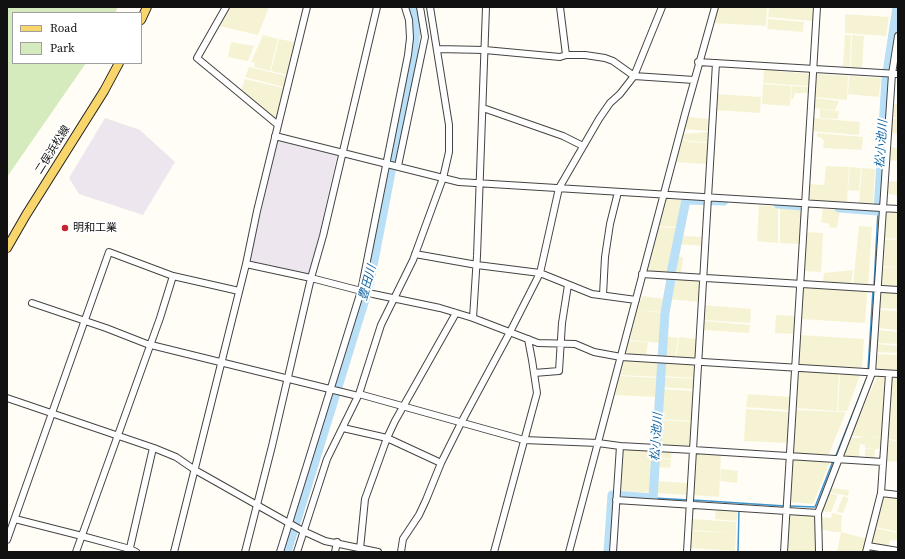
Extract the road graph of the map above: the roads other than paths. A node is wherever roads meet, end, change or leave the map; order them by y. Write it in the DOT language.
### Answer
graph roads {
  1 [pos="147,7"];
  2 [pos="226,7"];
  3 [pos="307,7"];
  4 [pos="377,7"];
  5 [pos="405,7"];
  6 [pos="420,7"];
  7 [pos="430,7"];
  8 [pos="486,7"];
  9 [pos="560,7"];
  10 [pos="662,7"];
  11 [pos="715,7"];
  12 [pos="817,7"];
  13 [pos="142,18"];
  14 [pos="898,36"];
  15 [pos="437,49"];
  16 [pos="485,50"];
  17 [pos="566,55"];
  18 [pos="698,62"];
  19 [pos="716,63"];
  20 [pos="118,64"];
  21 [pos="813,69"];
  22 [pos="894,74"];
  23 [pos="634,76"];
  24 [pos="694,80"];
  25 [pos="483,108"];
  26 [pos="278,125"];
  27 [pos="275,136"];
  28 [pos="583,146"];
  29 [pos="342,152"];
  30 [pos="387,163"];
  31 [pos="397,166"];
  32 [pos="443,178"];
  33 [pos="480,184"];
  34 [pos="559,188"];
  35 [pos="618,192"];
  36 [pos="663,195"];
  37 [pos="708,198"];
  38 [pos="805,204"];
  39 [pos="883,208"];
  40 [pos="898,209"];
  41 [pos="7,248"];
  42 [pos="415,254"];
  43 [pos="246,264"];
  44 [pos="477,266"];
  45 [pos="540,273"];
  46 [pos="642,274"];
  47 [pos="173,276"];
  48 [pos="703,277"];
  49 [pos="311,278"];
  50 [pos="801,284"];
  51 [pos="568,285"];
  52 [pos="877,289"];
  53 [pos="898,290"];
  54 [pos="239,291"];
  55 [pos="361,291"];
  56 [pos="603,295"];
  57 [pos="393,298"];
  58 [pos="636,300"];
  59 [pos="32,304"];
  60 [pos="456,313"];
  61 [pos="473,318"];
  62 [pos="84,321"];
  63 [pos="510,332"];
  64 [pos="528,339"];
  65 [pos="560,343"];
  66 [pos="150,344"];
  67 [pos="621,357"];
  68 [pos="698,362"];
  69 [pos="221,363"];
  70 [pos="796,367"];
  71 [pos="534,373"];
  72 [pos="869,373"];
  73 [pos="889,374"];
  74 [pos="898,374"];
  75 [pos="288,378"];
  76 [pos="331,389"];
  77 [pos="359,395"];
  78 [pos="7,398"];
  79 [pos="404,406"];
  80 [pos="52,413"];
  81 [pos="460,423"];
  82 [pos="342,428"];
  83 [pos="118,436"];
  84 [pos="387,438"];
  85 [pos="524,440"];
  86 [pos="598,443"];
  87 [pos="620,446"];
  88 [pos="153,448"];
  89 [pos="693,450"];
  90 [pos="790,456"];
  91 [pos="839,459"];
  92 [pos="883,462"];
  93 [pos="441,463"];
  94 [pos="195,470"];
  95 [pos="881,493"];
  96 [pos="898,495"];
  97 [pos="616,500"];
  98 [pos="257,504"];
  99 [pos="690,504"];
  100 [pos="787,507"];
  101 [pos="818,513"];
  102 [pos="14,519"];
  103 [pos="290,523"];
  104 [pos="301,530"];
  105 [pos="82,536"];
  106 [pos="7,540"];
  107 [pos="337,542"];
  108 [pos="360,549"];
  109 [pos="867,549"];
  110 [pos="129,550"];
  111 [pos="898,551"];
  112 [pos="76,552"];
  113 [pos="136,552"];
  114 [pos="174,552"];
  115 [pos="245,552"];
  116 [pos="280,552"];
  117 [pos="297,552"];
  118 [pos="335,552"];
  119 [pos="378,552"];
  120 [pos="401,552"];
  121 [pos="494,552"];
  122 [pos="569,552"];
  123 [pos="613,552"];
  124 [pos="687,552"];
  125 [pos="784,552"];
  126 [pos="819,552"];
  1 -- 13 [label="main road"];
  2 -- 26 [label="street"];
  3 -- 26 [label="street"];
  4 -- 29 [label="street"];
  5 -- 30 [label="street"];
  6 -- 31 [label="street"];
  7 -- 15 [label="street"];
  8 -- 16 [label="street"];
  9 -- 17 [label="street"];
  10 -- 23 [label="street"];
  11 -- 18 [label="street"];
  12 -- 21 [label="street"];
  14 -- 22 [label="street"];
  15 -- 16 [label="street"];
  15 -- 32 [label="street"];
  16 -- 17 [label="street"];
  16 -- 25 [label="street"];
  17 -- 23 [label="street"];
  18 -- 19 [label="street"];
  18 -- 24 [label="street"];
  19 -- 21 [label="street"];
  19 -- 37 [label="street"];
  20 -- 41 [label="main road, 二俣浜松線"];
  21 -- 22 [label="street"];
  21 -- 38 [label="street"];
  22 -- 39 [label="street"];
  23 -- 24 [label="street"];
  23 -- 28 [label="street"];
  24 -- 36 [label="street"];
  25 -- 28 [label="street"];
  25 -- 33 [label="street"];
  26 -- 27 [label="street"];
  27 -- 29 [label="street"];
  27 -- 43 [label="street"];
  28 -- 34 [label="street"];
  29 -- 30 [label="street"];
  29 -- 49 [label="street"];
  30 -- 31 [label="street"];
  30 -- 55 [label="street"];
  31 -- 32 [label="street"];
  32 -- 33 [label="street"];
  32 -- 42 [label="street"];
  33 -- 34 [label="street"];
  33 -- 44 [label="street"];
  34 -- 35 [label="street"];
  34 -- 45 [label="street"];
  35 -- 36 [label="street"];
  35 -- 56 [label="street"];
  36 -- 37 [label="street"];
  36 -- 46 [label="street"];
  37 -- 38 [label="street"];
  37 -- 48 [label="street"];
  38 -- 39 [label="street"];
  38 -- 50 [label="street"];
  39 -- 40 [label="street"];
  39 -- 52 [label="street"];
  42 -- 44 [label="street"];
  42 -- 57 [label="street"];
  43 -- 49 [label="street"];
  43 -- 54 [label="street"];
  44 -- 45 [label="street"];
  44 -- 61 [label="street"];
  45 -- 51 [label="street"];
  45 -- 63 [label="street"];
  46 -- 48 [label="street"];
  46 -- 58 [label="street"];
  47 -- 54 [label="street"];
  47 -- 62 [label="street"];
  47 -- 66 [label="street"];
  48 -- 50 [label="street"];
  48 -- 68 [label="street"];
  49 -- 55 [label="street"];
  49 -- 75 [label="street"];
  50 -- 52 [label="street"];
  50 -- 70 [label="street"];
  51 -- 56 [label="street"];
  51 -- 65 [label="street"];
  52 -- 53 [label="street"];
  52 -- 72 [label="street"];
  54 -- 69 [label="street"];
  55 -- 57 [label="street"];
  55 -- 76 [label="street"];
  56 -- 58 [label="street"];
  57 -- 60 [label="street"];
  57 -- 77 [label="street"];
  58 -- 67 [label="street"];
  59 -- 62 [label="street"];
  60 -- 61 [label="street"];
  60 -- 79 [label="street"];
  61 -- 63 [label="street"];
  62 -- 66 [label="street"];
  62 -- 80 [label="street"];
  63 -- 64 [label="street"];
  63 -- 81 [label="street"];
  64 -- 65 [label="street"];
  64 -- 71 [label="street"];
  65 -- 67 [label="street"];
  65 -- 71 [label="street"];
  66 -- 69 [label="street"];
  66 -- 83 [label="street"];
  67 -- 68 [label="street"];
  67 -- 86 [label="street"];
  68 -- 70 [label="street"];
  68 -- 89 [label="street"];
  69 -- 75 [label="street"];
  69 -- 94 [label="street"];
  70 -- 72 [label="street"];
  70 -- 90 [label="street"];
  71 -- 85 [label="street"];
  72 -- 73 [label="street"];
  72 -- 91 [label="street"];
  73 -- 74 [label="street"];
  73 -- 92 [label="street"];
  75 -- 76 [label="street"];
  75 -- 98 [label="street"];
  76 -- 77 [label="street"];
  76 -- 103 [label="street"];
  77 -- 79 [label="street"];
  77 -- 82 [label="street"];
  78 -- 80 [label="street"];
  79 -- 81 [label="street"];
  79 -- 84 [label="street"];
  80 -- 83 [label="street"];
  80 -- 102 [label="street"];
  81 -- 85 [label="street"];
  81 -- 93 [label="street"];
  82 -- 84 [label="street"];
  82 -- 104 [label="street"];
  83 -- 88 [label="street"];
  83 -- 105 [label="street"];
  84 -- 93 [label="street"];
  84 -- 108 [label="street"];
  85 -- 86 [label="street"];
  85 -- 121 [label="street"];
  86 -- 87 [label="street"];
  86 -- 122 [label="street"];
  87 -- 89 [label="street"];
  87 -- 97 [label="street"];
  88 -- 94 [label="street"];
  88 -- 110 [label="street"];
  89 -- 90 [label="street"];
  89 -- 99 [label="street"];
  90 -- 91 [label="street"];
  90 -- 100 [label="street"];
  91 -- 92 [label="street"];
  91 -- 101 [label="street"];
  92 -- 95 [label="street"];
  93 -- 120 [label="street"];
  94 -- 98 [label="street"];
  94 -- 114 [label="street"];
  95 -- 96 [label="street"];
  95 -- 109 [label="street"];
  97 -- 99 [label="street"];
  97 -- 123 [label="street"];
  98 -- 103 [label="street"];
  98 -- 115 [label="street"];
  99 -- 100 [label="street"];
  99 -- 124 [label="street"];
  100 -- 101 [label="street"];
  100 -- 125 [label="street"];
  101 -- 126 [label="street"];
  102 -- 105 [label="street"];
  102 -- 106 [label="street"];
  103 -- 104 [label="street"];
  103 -- 116 [label="street"];
  104 -- 107 [label="street"];
  104 -- 117 [label="street"];
  105 -- 110 [label="street"];
  105 -- 112 [label="street"];
  107 -- 108 [label="street"];
  107 -- 118 [label="street"];
  108 -- 119 [label="street"];
  109 -- 111 [label="street"];
  110 -- 113 [label="street"];
}
